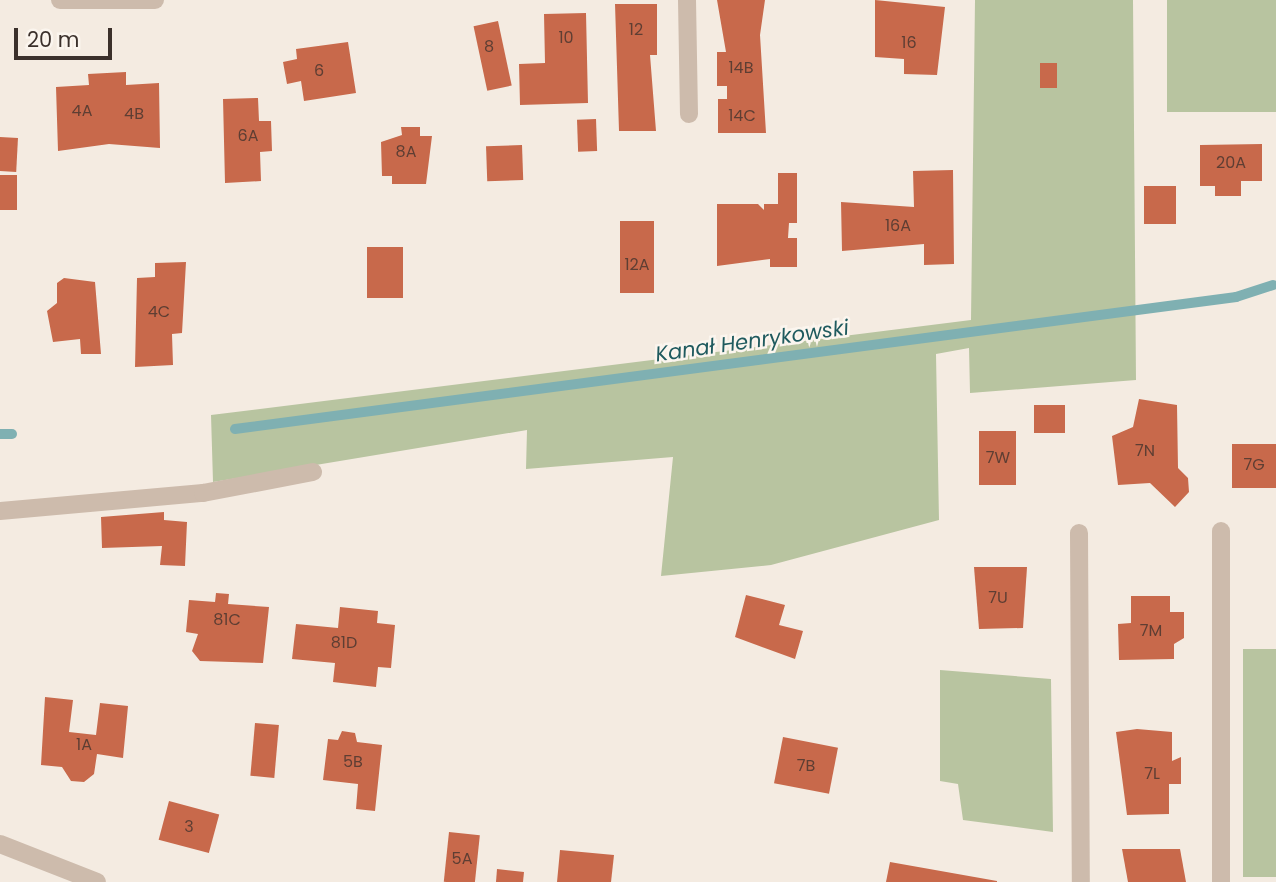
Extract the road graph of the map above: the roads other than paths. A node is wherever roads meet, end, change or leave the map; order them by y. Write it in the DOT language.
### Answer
graph roads {
  1 [pos="60,0"];
  2 [pos="155,0"];
  3 [pos="687,0"];
  4 [pos="689,114"];
  5 [pos="313,472"];
  6 [pos="0,511"];
  7 [pos="1221,531"];
  8 [pos="1079,533"];
  9 [pos="0,844"];
  10 [pos="97,882"];
  11 [pos="1081,882"];
  12 [pos="1221,882"];
  1 -- 2 [label="street"];
  3 -- 4 [label="street"];
  5 -- 6 [label="street"];
  7 -- 12 [label="street"];
  8 -- 11 [label="street"];
  9 -- 10 [label="street"];
}
